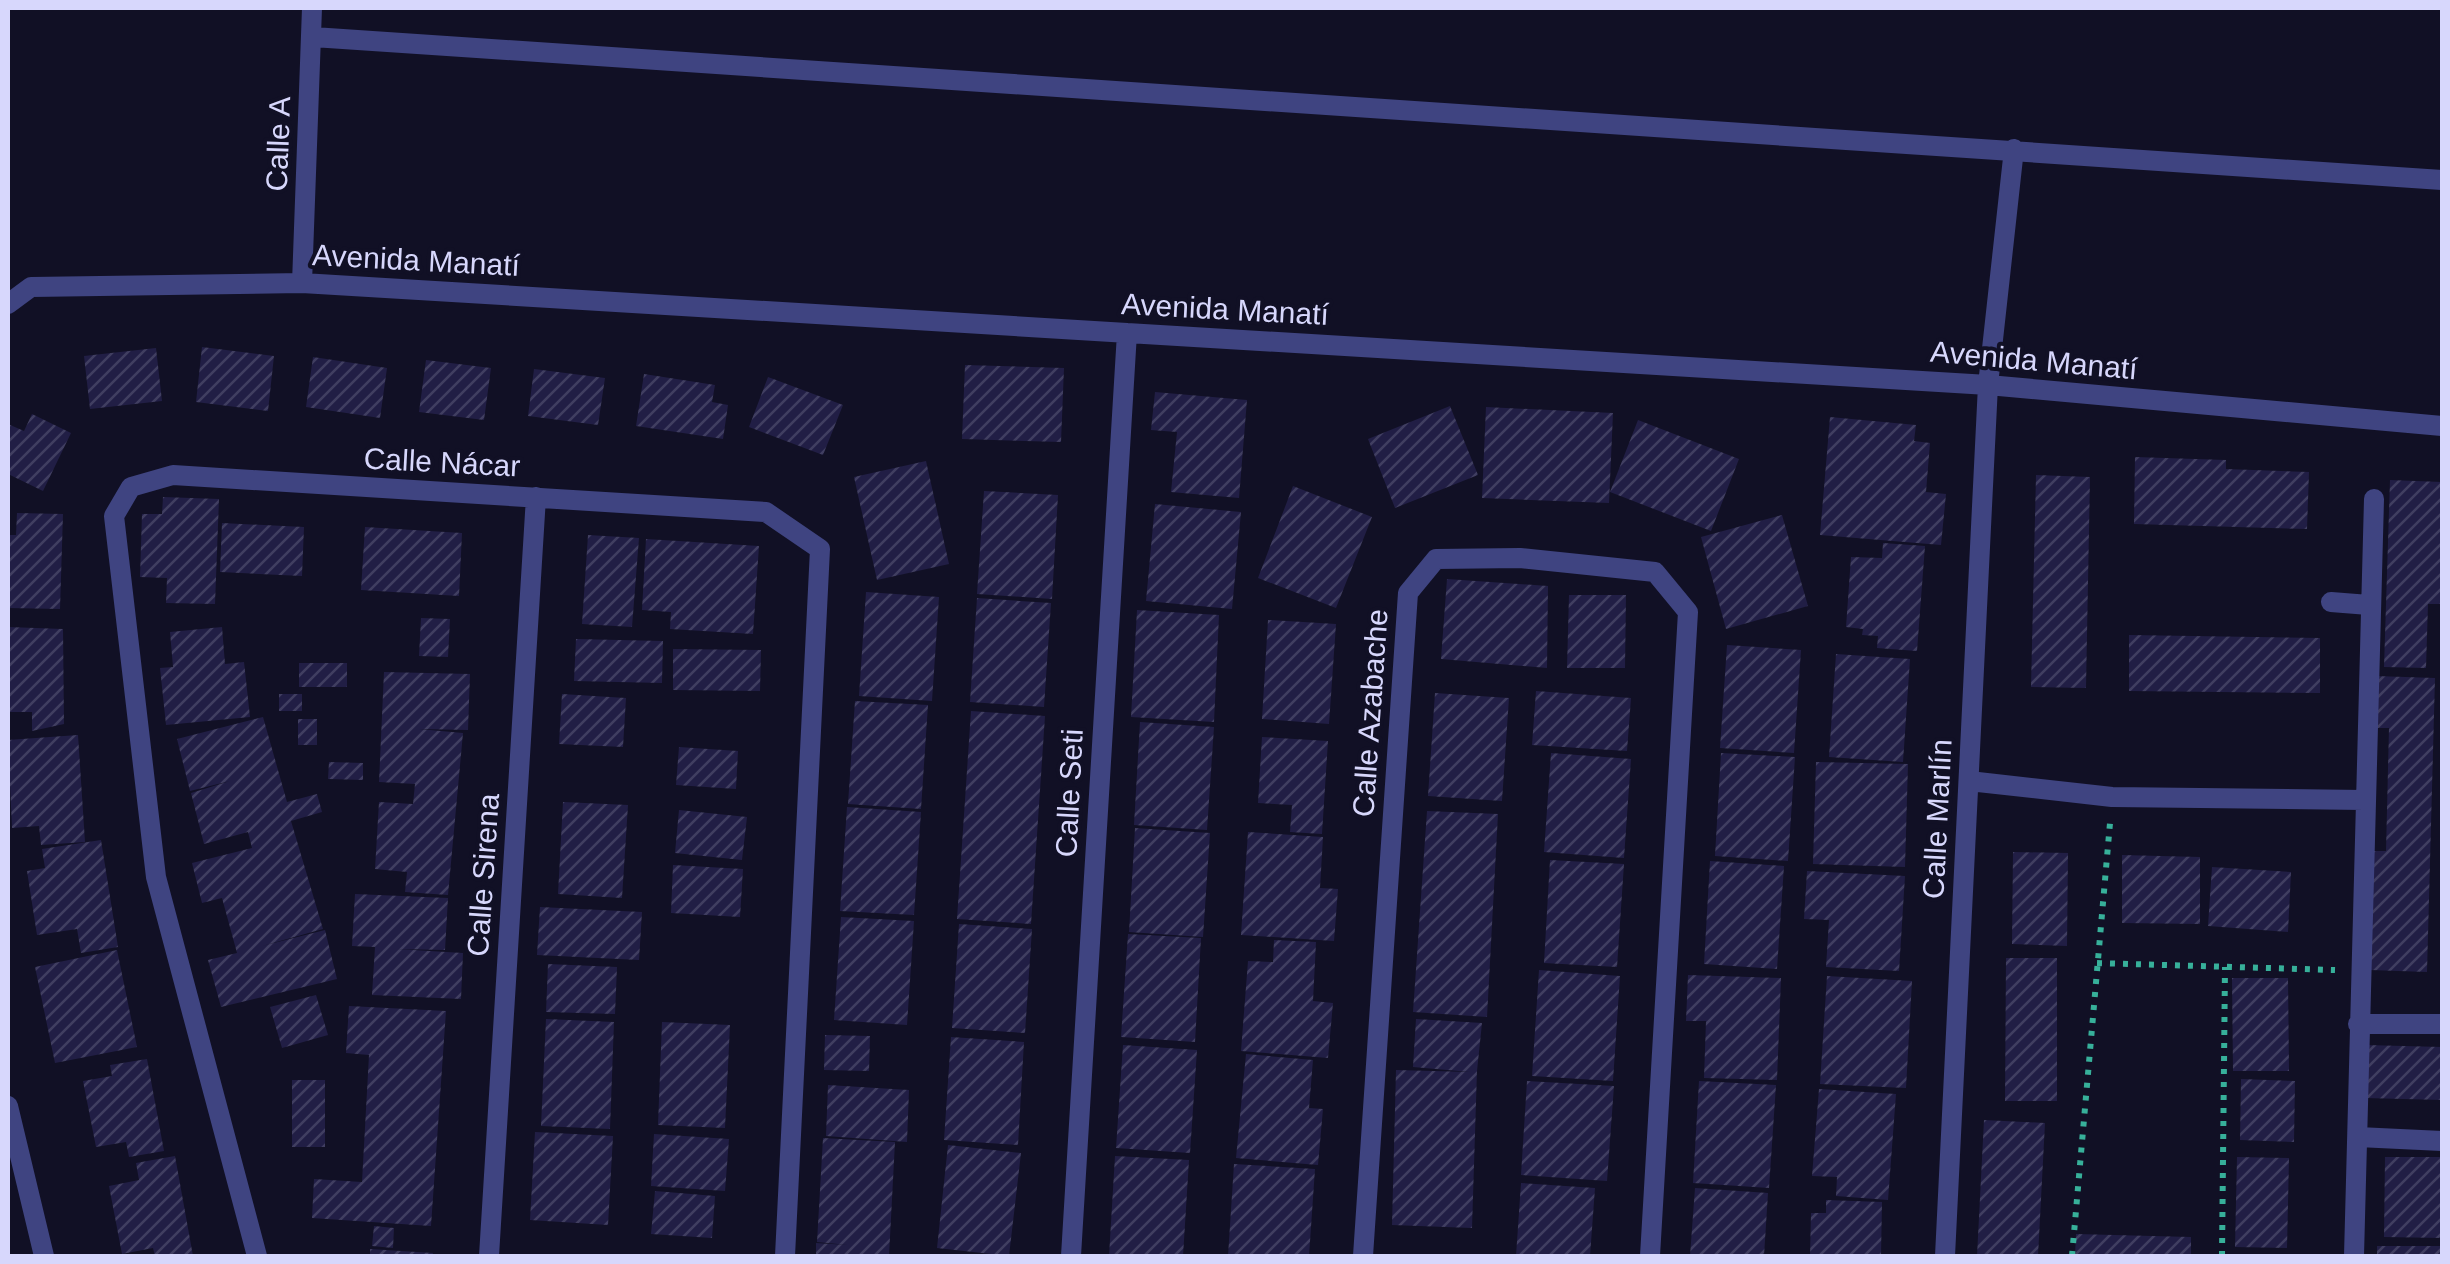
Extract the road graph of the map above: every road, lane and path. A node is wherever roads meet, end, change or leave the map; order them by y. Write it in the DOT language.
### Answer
graph roads {
  1 [pos="312,8"];
  2 [pos="313,37"];
  3 [pos="2014,149"];
  4 [pos="2442,180"];
  5 [pos="302,283"];
  6 [pos="8,304"];
  7 [pos="1128,333"];
  8 [pos="1988,385"];
  9 [pos="2442,426"];
  10 [pos="536,497"];
  11 [pos="2374,499"];
  12 [pos="2331,602"];
  13 [pos="2369,605"];
  14 [pos="1969,781"];
  15 [pos="2112,797"];
  16 [pos="2364,800"];
  17 [pos="2097,963"];
  18 [pos="2224,967"];
  19 [pos="2359,970"];
  20 [pos="2358,1024"];
  21 [pos="2442,1024"];
  22 [pos="8,1106"];
  23 [pos="2358,1137"];
  24 [pos="2442,1141"];
  25 [pos="44,1256"];
  26 [pos="257,1256"];
  27 [pos="489,1256"];
  28 [pos="785,1256"];
  29 [pos="1071,1256"];
  30 [pos="1363,1256"];
  31 [pos="1650,1256"];
  32 [pos="1945,1256"];
  33 [pos="2072,1256"];
  34 [pos="2222,1256"];
  35 [pos="2354,1256"];
  1 -- 2 [label="street, Calle A"];
  2 -- 3 [label="street"];
  2 -- 5 [label="street, Calle A"];
  3 -- 4 [label="street"];
  3 -- 8 [label="street, Calle Marlín"];
  5 -- 6 [label="street, Avenida Manatí"];
  5 -- 7 [label="street, Avenida Manatí"];
  7 -- 8 [label="street, Avenida Manatí"];
  7 -- 29 [label="street, Calle Seti"];
  8 -- 9 [label="street, Avenida Manatí"];
  8 -- 14 [label="street, Calle Marlín"];
  10 -- 26 [label="street, Calle Nácar"];
  10 -- 27 [label="street, Calle Sirena"];
  10 -- 28 [label="street, Calle Nácar"];
  11 -- 13 [label="street"];
  12 -- 13 [label="street"];
  13 -- 16 [label="street"];
  14 -- 15 [label="street"];
  14 -- 32 [label="street, Calle Marlín"];
  15 -- 16 [label="street"];
  15 -- 17 [label="path"];
  16 -- 19 [label="street"];
  17 -- 18 [label="path"];
  17 -- 33 [label="path"];
  18 -- 19 [label="path"];
  18 -- 34 [label="path"];
  19 -- 20 [label="street"];
  20 -- 21 [label="street"];
  20 -- 23 [label="street"];
  22 -- 25 [label="street"];
  23 -- 24 [label="street"];
  23 -- 35 [label="street"];
  30 -- 31 [label="street, Calle Azabache"];
}
